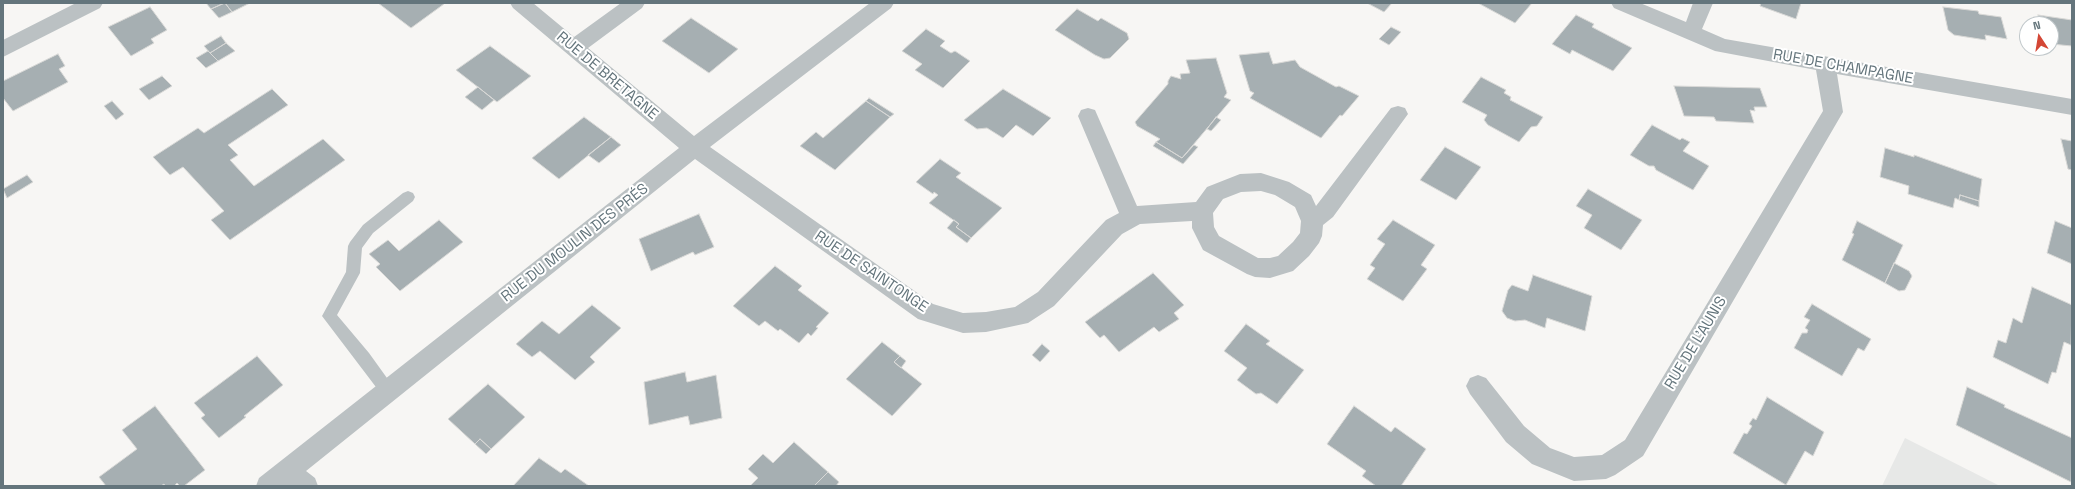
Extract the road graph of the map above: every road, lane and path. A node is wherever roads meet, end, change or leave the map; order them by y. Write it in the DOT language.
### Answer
graph roads {
  1 [pos="93,3"];
  2 [pos="520,3"];
  3 [pos="635,3"];
  4 [pos="884,3"];
  5 [pos="1621,3"];
  6 [pos="1703,3"];
  7 [pos="1691,33"];
  8 [pos="3,48"];
  9 [pos="574,48"];
  10 [pos="1825,64"];
  11 [pos="2072,107"];
  12 [pos="1398,114"];
  13 [pos="1088,116"];
  14 [pos="694,149"];
  15 [pos="408,197"];
  16 [pos="1202,211"];
  17 [pos="1131,217"];
  18 [pos="1312,221"];
  19 [pos="1478,386"];
  20 [pos="387,390"];
  21 [pos="277,479"];
  22 [pos="306,486"];
  1 -- 8 [label="street"];
  2 -- 9 [label="street, RUE DE BRETAGNE"];
  3 -- 9 [label="street"];
  4 -- 14 [label="street, RUE DU MOULIN DES PRÉS"];
  5 -- 7 [label="street, RUE DE CHAMPAGNE"];
  6 -- 7 [label="street"];
  7 -- 10 [label="street, RUE DE CHAMPAGNE"];
  9 -- 14 [label="street, RUE DE BRETAGNE"];
  10 -- 11 [label="street, RUE DE CHAMPAGNE"];
  10 -- 19 [label="street, RUE DE L'AUNIS"];
  12 -- 18 [label="street"];
  13 -- 17 [label="street"];
  14 -- 17 [label="street, RUE DE SAINTONGE"];
  14 -- 20 [label="street, RUE DU MOULIN DES PRÉS"];
  15 -- 20 [label="lane"];
  16 -- 17 [label="street, RUE DE SAINTONGE"];
  16 -- 18 [label="street"];
  16 -- 18 [label="street"];
  20 -- 21 [label="street, RUE DU MOULIN DES PRÉS"];
  21 -- 22 [label="street"];
}
